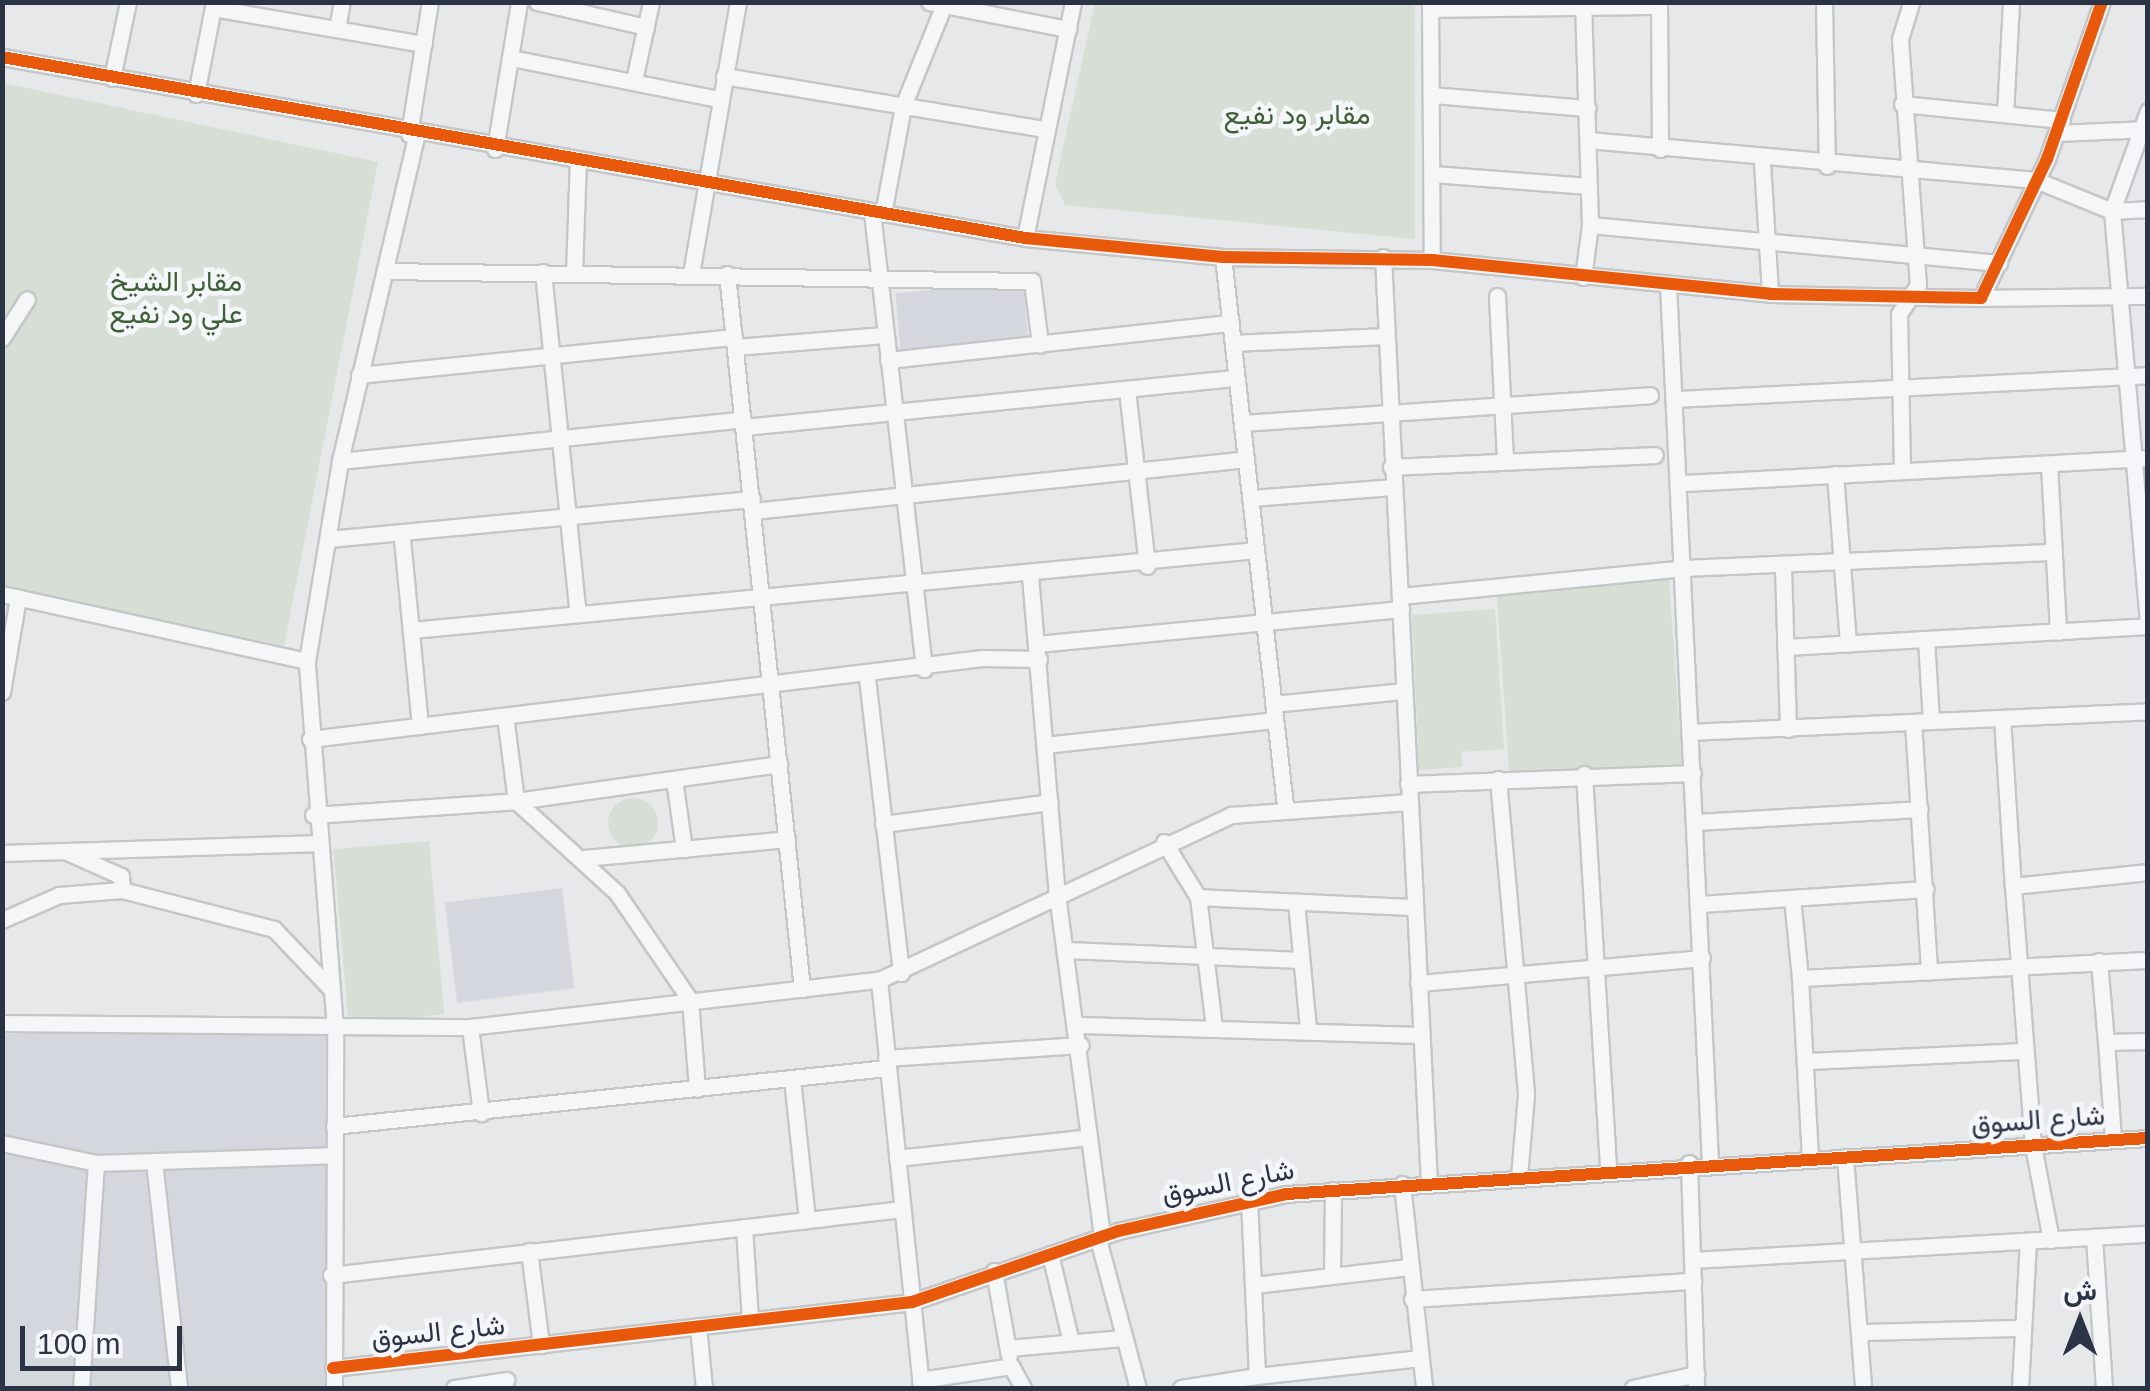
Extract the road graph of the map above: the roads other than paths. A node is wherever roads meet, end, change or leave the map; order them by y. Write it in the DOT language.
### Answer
graph roads {
  1 [pos="128,2"];
  2 [pos="342,2"];
  3 [pos="430,2"];
  4 [pos="519,2"];
  5 [pos="537,2"];
  6 [pos="651,2"];
  7 [pos="738,2"];
  8 [pos="1073,2"];
  9 [pos="1824,2"];
  10 [pos="1911,2"];
  11 [pos="2011,2"];
  12 [pos="2102,2"];
  13 [pos="939,3"];
  14 [pos="556,4"];
  15 [pos="1659,4"];
  16 [pos="214,5"];
  17 [pos="1583,5"];
  18 [pos="1430,6"];
  19 [pos="646,27"];
  20 [pos="1068,28"];
  21 [pos="337,29"];
  22 [pos="424,44"];
  23 [pos="2,57"];
  24 [pos="511,58"];
  25 [pos="724,76"];
  26 [pos="112,78"];
  27 [pos="634,80"];
  28 [pos="196,94"];
  29 [pos="1432,95"];
  30 [pos="720,99"];
  31 [pos="1902,104"];
  32 [pos="904,106"];
  33 [pos="1586,108"];
  34 [pos="2148,110"];
  35 [pos="2005,114"];
  36 [pos="2060,126"];
  37 [pos="1044,129"];
  38 [pos="2144,129"];
  39 [pos="413,135"];
  40 [pos="1588,140"];
  41 [pos="495,149"];
  42 [pos="1660,149"];
  43 [pos="578,161"];
  44 [pos="1762,162"];
  45 [pos="1827,166"];
  46 [pos="1904,171"];
  47 [pos="1433,174"];
  48 [pos="704,180"];
  49 [pos="2036,180"];
  50 [pos="1589,186"];
  51 [pos="2148,209"];
  52 [pos="2112,211"];
  53 [pos="877,213"];
  54 [pos="1590,225"];
  55 [pos="1025,238"];
  56 [pos="1766,240"];
  57 [pos="1918,252"];
  58 [pos="1223,257"];
  59 [pos="1383,257"];
  60 [pos="1432,260"];
  61 [pos="1999,263"];
  62 [pos="385,271"];
  63 [pos="543,272"];
  64 [pos="574,273"];
  65 [pos="691,274"];
  66 [pos="727,274"];
  67 [pos="879,275"];
  68 [pos="1583,278"];
  69 [pos="1668,286"];
  70 [pos="1770,294"];
  71 [pos="1497,296"];
  72 [pos="2148,296"];
  73 [pos="1913,298"];
  74 [pos="1981,298"];
  75 [pos="2122,298"];
  76 [pos="27,300"];
  77 [pos="1231,323"];
  78 [pos="886,335"];
  79 [pos="1385,336"];
  80 [pos="2,338"];
  81 [pos="734,342"];
  82 [pos="1233,343"];
  83 [pos="1040,344"];
  84 [pos="552,357"];
  85 [pos="888,360"];
  86 [pos="359,375"];
  87 [pos="2148,375"];
  88 [pos="2126,376"];
  89 [pos="1237,378"];
  90 [pos="1899,388"];
  91 [pos="1127,390"];
  92 [pos="1650,394"];
  93 [pos="1676,398"];
  94 [pos="1502,404"];
  95 [pos="894,410"];
  96 [pos="1387,412"];
  97 [pos="743,423"];
  98 [pos="1242,424"];
  99 [pos="560,438"];
  100 [pos="1655,455"];
  101 [pos="1246,459"];
  102 [pos="2142,459"];
  103 [pos="340,461"];
  104 [pos="1504,461"];
  105 [pos="2049,464"];
  106 [pos="1391,467"];
  107 [pos="1902,470"];
  108 [pos="1137,472"];
  109 [pos="1835,474"];
  110 [pos="1683,483"];
  111 [pos="1392,487"];
  112 [pos="902,494"];
  113 [pos="1250,498"];
  114 [pos="752,505"];
  115 [pos="568,518"];
  116 [pos="328,539"];
  117 [pos="402,539"];
  118 [pos="1256,550"];
  119 [pos="2054,552"];
  120 [pos="1844,565"];
  121 [pos="1147,566"];
  122 [pos="1686,568"];
  123 [pos="1783,568"];
  124 [pos="1030,575"];
  125 [pos="912,583"];
  126 [pos="10,595"];
  127 [pos="762,597"];
  128 [pos="1401,603"];
  129 [pos="578,614"];
  130 [pos="1264,620"];
  131 [pos="2148,623"];
  132 [pos="412,630"];
  133 [pos="2058,632"];
  134 [pos="1926,640"];
  135 [pos="1848,644"];
  136 [pos="1785,647"];
  137 [pos="1038,652"];
  138 [pos="307,661"];
  139 [pos="924,668"];
  140 [pos="866,678"];
  141 [pos="3,682"];
  142 [pos="772,688"];
  143 [pos="1404,691"];
  144 [pos="2148,711"];
  145 [pos="1274,712"];
  146 [pos="505,716"];
  147 [pos="2002,718"];
  148 [pos="1931,721"];
  149 [pos="1913,722"];
  150 [pos="420,726"];
  151 [pos="1788,730"];
  152 [pos="1690,732"];
  153 [pos="310,739"];
  154 [pos="1046,746"];
  155 [pos="779,764"];
  156 [pos="1692,773"];
  157 [pos="1584,774"];
  158 [pos="674,779"];
  159 [pos="1498,779"];
  160 [pos="1408,784"];
  161 [pos="516,801"];
  162 [pos="1050,802"];
  163 [pos="1409,802"];
  164 [pos="1285,805"];
  165 [pos="1920,808"];
  166 [pos="313,815"];
  167 [pos="1696,822"];
  168 [pos="883,824"];
  169 [pos="787,838"];
  170 [pos="314,842"];
  171 [pos="1164,842"];
  172 [pos="684,850"];
  173 [pos="66,851"];
  174 [pos="2,854"];
  175 [pos="584,858"];
  176 [pos="2148,872"];
  177 [pos="2013,886"];
  178 [pos="1926,889"];
  179 [pos="122,890"];
  180 [pos="1057,894"];
  181 [pos="1198,897"];
  182 [pos="1792,898"];
  183 [pos="1296,902"];
  184 [pos="1700,904"];
  185 [pos="1414,907"];
  186 [pos="2,920"];
  187 [pos="1069,950"];
  188 [pos="1203,955"];
  189 [pos="1702,958"];
  190 [pos="1299,960"];
  191 [pos="2148,960"];
  192 [pos="2100,961"];
  193 [pos="2018,966"];
  194 [pos="1594,971"];
  195 [pos="1929,971"];
  196 [pos="901,973"];
  197 [pos="1509,977"];
  198 [pos="1800,978"];
  199 [pos="879,980"];
  200 [pos="1418,983"];
  201 [pos="331,989"];
  202 [pos="802,989"];
  203 [pos="690,1000"];
  204 [pos="2,1024"];
  205 [pos="1078,1024"];
  206 [pos="470,1026"];
  207 [pos="1214,1028"];
  208 [pos="335,1029"];
  209 [pos="1308,1029"];
  210 [pos="1420,1035"];
  211 [pos="2148,1041"];
  212 [pos="2106,1042"];
  213 [pos="1081,1045"];
  214 [pos="2024,1051"];
  215 [pos="1809,1061"];
  216 [pos="887,1063"];
  217 [pos="792,1078"];
  218 [pos="697,1089"];
  219 [pos="481,1113"];
  220 [pos="334,1126"];
  221 [pos="1089,1137"];
  222 [pos="2148,1138"];
  223 [pos="2113,1139"];
  224 [pos="2,1142"];
  225 [pos="2032,1146"];
  226 [pos="332,1155"];
  227 [pos="1810,1157"];
  228 [pos="896,1158"];
  229 [pos="1845,1158"];
  230 [pos="154,1161"];
  231 [pos="96,1162"];
  232 [pos="1710,1162"];
  233 [pos="1689,1163"];
  234 [pos="1608,1169"];
  235 [pos="1519,1176"];
  236 [pos="1429,1182"];
  237 [pos="1402,1184"];
  238 [pos="1333,1190"];
  239 [pos="1249,1199"];
  240 [pos="902,1209"];
  241 [pos="807,1220"];
  242 [pos="744,1227"];
  243 [pos="2148,1234"];
  244 [pos="2094,1237"];
  245 [pos="1100,1238"];
  246 [pos="2051,1240"];
  247 [pos="2028,1242"];
  248 [pos="529,1251"];
  249 [pos="1857,1251"];
  250 [pos="1050,1254"];
  251 [pos="1692,1260"];
  252 [pos="1409,1268"];
  253 [pos="994,1271"];
  254 [pos="1332,1275"];
  255 [pos="331,1276"];
  256 [pos="1693,1281"];
  257 [pos="1254,1286"];
  258 [pos="1412,1299"];
  259 [pos="912,1302"];
  260 [pos="750,1320"];
  261 [pos="698,1326"];
  262 [pos="2017,1328"];
  263 [pos="1860,1332"];
  264 [pos="1123,1338"];
  265 [pos="1071,1342"];
  266 [pos="540,1345"];
  267 [pos="1008,1348"];
  268 [pos="506,1352"];
  269 [pos="1420,1358"];
  270 [pos="1011,1366"];
  271 [pos="333,1368"];
  272 [pos="1257,1376"];
  273 [pos="1696,1381"];
  274 [pos="506,1384"];
  275 [pos="921,1384"];
  276 [pos="82,1388"];
  277 [pos="179,1388"];
  278 [pos="334,1388"];
  279 [pos="454,1388"];
  280 [pos="704,1388"];
  281 [pos="1023,1388"];
  282 [pos="1138,1388"];
  283 [pos="1181,1388"];
  284 [pos="1424,1388"];
  285 [pos="1633,1388"];
  286 [pos="1863,1388"];
  287 [pos="2020,1388"];
  288 [pos="2104,1388"];
  1 -- 26 [label="street"];
  2 -- 21 [label="street"];
  3 -- 22 [label="street"];
  4 -- 24 [label="street"];
  5 -- 14 [label="street"];
  6 -- 19 [label="street"];
  7 -- 25 [label="street"];
  8 -- 20 [label="street"];
  9 -- 45 [label="street"];
  10 -- 31 [label="street"];
  11 -- 35 [label="street"];
  12 -- 36 [label="street"];
  13 -- 20 [label="street"];
  13 -- 32 [label="street"];
  14 -- 19 [label="street"];
  15 -- 17 [label="street"];
  15 -- 42 [label="street"];
  16 -- 21 [label="street"];
  16 -- 28 [label="street"];
  17 -- 18 [label="street"];
  17 -- 33 [label="street"];
  18 -- 29 [label="street"];
  19 -- 27 [label="street"];
  20 -- 37 [label="street"];
  21 -- 22 [label="street"];
  22 -- 39 [label="street"];
  23 -- 26 [label="street"];
  24 -- 27 [label="street"];
  24 -- 41 [label="street"];
  25 -- 30 [label="street"];
  25 -- 32 [label="street"];
  26 -- 28 [label="street"];
  27 -- 30 [label="street"];
  28 -- 39 [label="street"];
  29 -- 33 [label="street"];
  29 -- 47 [label="street"];
  30 -- 48 [label="street"];
  31 -- 35 [label="street"];
  31 -- 46 [label="street"];
  32 -- 37 [label="street"];
  32 -- 53 [label="street"];
  33 -- 40 [label="street"];
  34 -- 38 [label="street"];
  35 -- 36 [label="street"];
  36 -- 38 [label="street"];
  36 -- 49 [label="street"];
  37 -- 55 [label="street"];
  38 -- 52 [label="street"];
  39 -- 41 [label="street"];
  39 -- 62 [label="street"];
  40 -- 42 [label="street"];
  40 -- 50 [label="street"];
  41 -- 43 [label="street"];
  42 -- 44 [label="street"];
  43 -- 48 [label="street"];
  43 -- 64 [label="street"];
  44 -- 45 [label="street"];
  44 -- 56 [label="street"];
  45 -- 46 [label="street"];
  46 -- 49 [label="street"];
  46 -- 57 [label="street"];
  47 -- 50 [label="street"];
  47 -- 60 [label="street"];
  48 -- 53 [label="street"];
  48 -- 65 [label="street"];
  49 -- 52 [label="street"];
  49 -- 61 [label="street"];
  50 -- 54 [label="street"];
  51 -- 52 [label="street"];
  52 -- 75 [label="street"];
  53 -- 55 [label="street"];
  53 -- 67 [label="street"];
  54 -- 56 [label="street"];
  54 -- 68 [label="street"];
  55 -- 58 [label="street"];
  56 -- 57 [label="street"];
  56 -- 70 [label="street"];
  57 -- 61 [label="street"];
  57 -- 73 [label="street"];
  58 -- 59 [label="street"];
  58 -- 77 [label="street"];
  59 -- 60 [label="street"];
  59 -- 79 [label="street"];
  60 -- 68 [label="street"];
  61 -- 74 [label="street"];
  62 -- 63 [label="street"];
  62 -- 86 [label="street"];
  63 -- 64 [label="street"];
  63 -- 84 [label="street"];
  64 -- 65 [label="street"];
  65 -- 66 [label="street"];
  66 -- 67 [label="street"];
  66 -- 81 [label="street"];
  67 -- 78 [label="street"];
  67 -- 83 [label="street"];
  68 -- 69 [label="street"];
  69 -- 70 [label="street"];
  69 -- 93 [label="street"];
  70 -- 73 [label="street"];
  71 -- 94 [label="street"];
  72 -- 75 [label="street"];
  73 -- 74 [label="street"];
  73 -- 90 [label="street"];
  74 -- 75 [label="street"];
  75 -- 88 [label="street"];
  76 -- 80 [label="street"];
  77 -- 82 [label="street"];
  77 -- 83 [label="street"];
  78 -- 81 [label="street"];
  78 -- 85 [label="street"];
  79 -- 82 [label="street"];
  79 -- 96 [label="street"];
  81 -- 84 [label="street"];
  81 -- 97 [label="street"];
  82 -- 89 [label="street"];
  83 -- 85 [label="street"];
  84 -- 86 [label="street"];
  84 -- 99 [label="street"];
  85 -- 95 [label="street"];
  86 -- 103 [label="street"];
  87 -- 88 [label="street"];
  88 -- 90 [label="street"];
  88 -- 102 [label="street"];
  89 -- 91 [label="street"];
  89 -- 98 [label="street"];
  90 -- 93 [label="street"];
  90 -- 107 [label="street"];
  91 -- 95 [label="street"];
  91 -- 108 [label="street"];
  92 -- 94 [label="street"];
  93 -- 110 [label="street"];
  94 -- 96 [label="street"];
  94 -- 104 [label="street"];
  95 -- 97 [label="street"];
  95 -- 112 [label="street"];
  96 -- 98 [label="street"];
  96 -- 106 [label="street"];
  97 -- 99 [label="street"];
  97 -- 114 [label="street"];
  98 -- 101 [label="street"];
  99 -- 103 [label="street"];
  99 -- 115 [label="street"];
  100 -- 104 [label="street"];
  101 -- 108 [label="street"];
  101 -- 113 [label="street"];
  102 -- 105 [label="street"];
  102 -- 131 [label="street"];
  103 -- 116 [label="street"];
  104 -- 106 [label="street"];
  105 -- 107 [label="street"];
  105 -- 119 [label="street"];
  106 -- 111 [label="street"];
  107 -- 109 [label="street"];
  108 -- 112 [label="street"];
  108 -- 121 [label="street"];
  109 -- 110 [label="street"];
  109 -- 120 [label="street"];
  110 -- 122 [label="street"];
  111 -- 113 [label="street"];
  111 -- 128 [label="street"];
  112 -- 114 [label="street"];
  112 -- 125 [label="street"];
  113 -- 118 [label="street"];
  114 -- 115 [label="street"];
  114 -- 127 [label="street"];
  115 -- 117 [label="street"];
  115 -- 129 [label="street"];
  116 -- 117 [label="street"];
  116 -- 138 [label="street"];
  117 -- 132 [label="street"];
  118 -- 121 [label="street"];
  118 -- 130 [label="street"];
  119 -- 120 [label="street"];
  119 -- 133 [label="street"];
  120 -- 123 [label="street"];
  120 -- 135 [label="street"];
  121 -- 124 [label="street"];
  122 -- 123 [label="street"];
  122 -- 128 [label="street"];
  122 -- 152 [label="street"];
  123 -- 136 [label="street"];
  124 -- 125 [label="street"];
  124 -- 137 [label="street"];
  125 -- 127 [label="street"];
  125 -- 139 [label="street"];
  126 -- 138 [label="street"];
  126 -- 141 [label="street"];
  127 -- 129 [label="street"];
  127 -- 142 [label="street"];
  128 -- 130 [label="street"];
  128 -- 143 [label="street"];
  129 -- 132 [label="street"];
  130 -- 137 [label="street"];
  130 -- 145 [label="street"];
  131 -- 133 [label="street"];
  132 -- 150 [label="street"];
  133 -- 134 [label="street"];
  134 -- 135 [label="street"];
  134 -- 148 [label="street"];
  135 -- 136 [label="street"];
  136 -- 151 [label="street"];
  137 -- 139 [label="street"];
  137 -- 154 [label="street"];
  138 -- 153 [label="street"];
  139 -- 140 [label="street"];
  140 -- 142 [label="street"];
  140 -- 168 [label="street"];
  142 -- 146 [label="street"];
  142 -- 155 [label="street"];
  143 -- 145 [label="street"];
  143 -- 160 [label="street"];
  144 -- 147 [label="street"];
  145 -- 154 [label="street"];
  145 -- 164 [label="street"];
  146 -- 150 [label="street"];
  146 -- 161 [label="street"];
  147 -- 148 [label="street"];
  147 -- 177 [label="street"];
  148 -- 149 [label="street"];
  149 -- 151 [label="street"];
  149 -- 165 [label="street"];
  150 -- 153 [label="street"];
  151 -- 152 [label="street"];
  152 -- 156 [label="street"];
  153 -- 166 [label="street"];
  154 -- 162 [label="street"];
  155 -- 158 [label="street"];
  155 -- 169 [label="street"];
  156 -- 157 [label="street"];
  156 -- 167 [label="street"];
  157 -- 159 [label="street"];
  157 -- 194 [label="street"];
  158 -- 161 [label="street"];
  158 -- 172 [label="street"];
  159 -- 160 [label="street"];
  159 -- 197 [label="street"];
  160 -- 163 [label="street"];
  161 -- 166 [label="street"];
  161 -- 175 [label="street"];
  162 -- 168 [label="street"];
  162 -- 180 [label="street"];
  163 -- 164 [label="street"];
  163 -- 185 [label="street"];
  164 -- 171 [label="street"];
  165 -- 167 [label="street"];
  165 -- 178 [label="street"];
  166 -- 170 [label="street"];
  167 -- 184 [label="street"];
  168 -- 196 [label="street"];
  169 -- 172 [label="street"];
  169 -- 202 [label="street"];
  170 -- 173 [label="street"];
  170 -- 201 [label="street"];
  171 -- 180 [label="street"];
  171 -- 181 [label="street"];
  172 -- 175 [label="street"];
  173 -- 174 [label="street"];
  173 -- 179 [label="street"];
  175 -- 203 [label="street"];
  176 -- 177 [label="street"];
  177 -- 193 [label="street"];
  178 -- 182 [label="street"];
  178 -- 195 [label="street"];
  179 -- 186 [label="street"];
  179 -- 201 [label="street"];
  180 -- 187 [label="street"];
  180 -- 196 [label="street"];
  181 -- 183 [label="street"];
  181 -- 188 [label="street"];
  182 -- 184 [label="street"];
  182 -- 198 [label="street"];
  183 -- 185 [label="street"];
  183 -- 190 [label="street"];
  184 -- 189 [label="street"];
  185 -- 200 [label="street"];
  187 -- 188 [label="street"];
  187 -- 205 [label="street"];
  188 -- 190 [label="street"];
  188 -- 207 [label="street"];
  189 -- 194 [label="street"];
  189 -- 232 [label="street"];
  190 -- 209 [label="street"];
  191 -- 192 [label="street"];
  192 -- 193 [label="street"];
  192 -- 212 [label="street"];
  193 -- 195 [label="street"];
  193 -- 214 [label="street"];
  194 -- 197 [label="street"];
  194 -- 234 [label="street"];
  195 -- 198 [label="street"];
  196 -- 199 [label="street"];
  197 -- 200 [label="street"];
  197 -- 235 [label="street"];
  198 -- 215 [label="street"];
  199 -- 202 [label="street"];
  199 -- 216 [label="street"];
  200 -- 210 [label="street"];
  201 -- 208 [label="street"];
  202 -- 203 [label="street"];
  203 -- 206 [label="street"];
  203 -- 218 [label="street"];
  204 -- 208 [label="street"];
  205 -- 207 [label="street"];
  205 -- 213 [label="street"];
  206 -- 208 [label="street"];
  206 -- 219 [label="street"];
  207 -- 209 [label="street"];
  208 -- 220 [label="street"];
  209 -- 210 [label="street"];
  210 -- 236 [label="street"];
  211 -- 212 [label="street"];
  212 -- 223 [label="street"];
  213 -- 216 [label="street"];
  213 -- 221 [label="street"];
  214 -- 215 [label="street"];
  214 -- 225 [label="street"];
  215 -- 227 [label="street"];
  216 -- 217 [label="street"];
  216 -- 228 [label="street"];
  217 -- 218 [label="street"];
  217 -- 241 [label="street"];
  218 -- 219 [label="street"];
  219 -- 220 [label="street"];
  220 -- 226 [label="street"];
  221 -- 228 [label="street"];
  221 -- 245 [label="street"];
  222 -- 223 [label="street, شارع السوق"];
  223 -- 225 [label="street, شارع السوق"];
  224 -- 231 [label="street"];
  225 -- 229 [label="street, شارع السوق"];
  225 -- 246 [label="street"];
  226 -- 230 [label="street"];
  226 -- 255 [label="street"];
  227 -- 229 [label="street, شارع السوق"];
  227 -- 232 [label="street, شارع السوق"];
  228 -- 240 [label="street"];
  229 -- 249 [label="street"];
  230 -- 231 [label="street"];
  230 -- 277 [label="street"];
  231 -- 276 [label="street"];
  232 -- 233 [label="street, شارع السوق"];
  233 -- 234 [label="street, شارع السوق"];
  233 -- 251 [label="street"];
  234 -- 235 [label="street, شارع السوق"];
  235 -- 236 [label="street, شارع السوق"];
  236 -- 237 [label="street, شارع السوق"];
  237 -- 238 [label="street, شارع السوق"];
  237 -- 252 [label="street"];
  238 -- 239 [label="street, شارع السوق"];
  238 -- 254 [label="street"];
  239 -- 245 [label="street, شارع السوق"];
  239 -- 257 [label="street"];
  240 -- 241 [label="street"];
  240 -- 259 [label="street"];
  241 -- 242 [label="street"];
  242 -- 248 [label="street"];
  242 -- 260 [label="street"];
  243 -- 244 [label="street"];
  244 -- 246 [label="street"];
  244 -- 288 [label="street"];
  245 -- 250 [label="street, شارع السوق"];
  245 -- 264 [label="street"];
  246 -- 247 [label="street"];
  247 -- 249 [label="street"];
  247 -- 262 [label="street"];
  248 -- 255 [label="street"];
  248 -- 266 [label="street"];
  249 -- 251 [label="street"];
  249 -- 263 [label="street"];
  250 -- 253 [label="street, شارع السوق"];
  250 -- 265 [label="street"];
  251 -- 256 [label="street"];
  252 -- 254 [label="street"];
  252 -- 258 [label="street"];
  253 -- 259 [label="street, شارع السوق"];
  253 -- 267 [label="street"];
  254 -- 257 [label="street"];
  255 -- 271 [label="street"];
  256 -- 258 [label="street"];
  256 -- 273 [label="street"];
  257 -- 272 [label="street"];
  258 -- 269 [label="street"];
  259 -- 260 [label="street, شارع السوق"];
  259 -- 275 [label="street"];
  260 -- 261 [label="street, شارع السوق"];
  261 -- 266 [label="street, شارع السوق"];
  261 -- 280 [label="street"];
  262 -- 263 [label="street"];
  262 -- 287 [label="street"];
  263 -- 286 [label="street"];
  264 -- 265 [label="street"];
  264 -- 282 [label="street"];
  265 -- 267 [label="street"];
  266 -- 268 [label="street, شارع السوق"];
  267 -- 270 [label="street"];
  268 -- 271 [label="street, شارع السوق"];
  268 -- 274 [label="street"];
  269 -- 272 [label="street"];
  269 -- 284 [label="street"];
  270 -- 275 [label="street"];
  270 -- 281 [label="street"];
  271 -- 278 [label="street"];
  272 -- 283 [label="street"];
  273 -- 285 [label="street"];
  274 -- 279 [label="street"];
}
